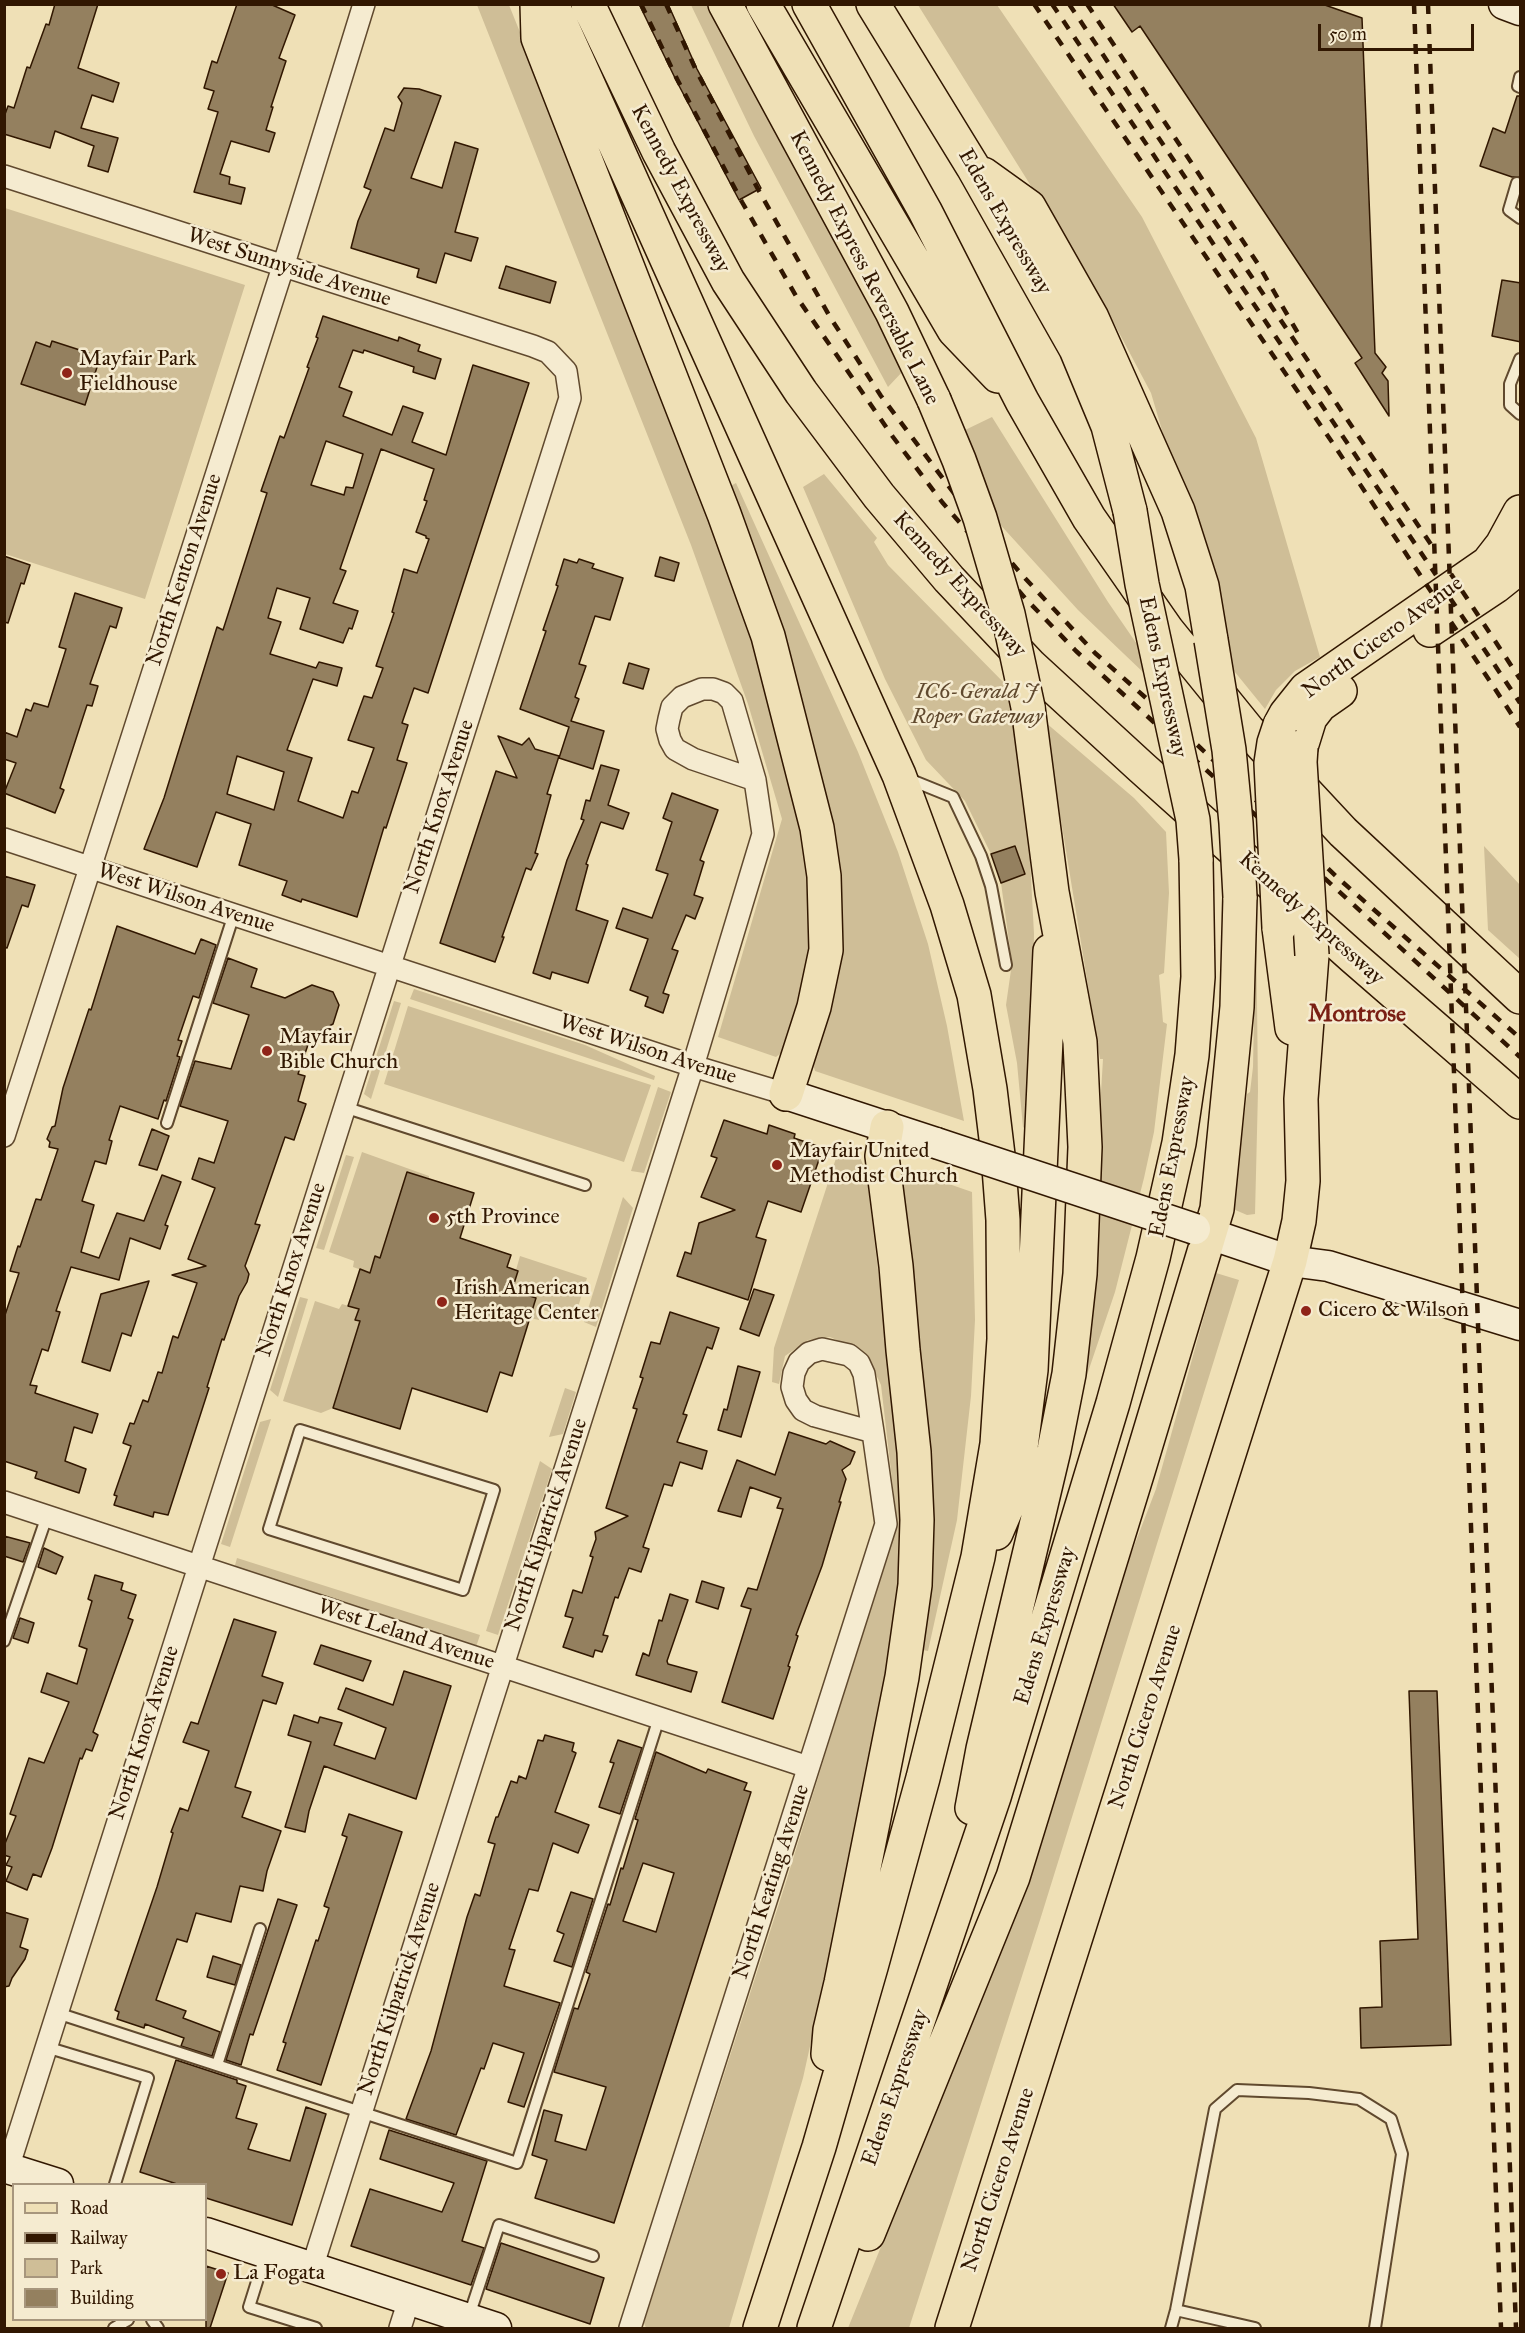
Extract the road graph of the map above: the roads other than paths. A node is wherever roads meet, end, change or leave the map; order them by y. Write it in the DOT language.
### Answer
graph roads {
  1 [pos="364,4"];
  2 [pos="537,4"];
  3 [pos="552,4"];
  4 [pos="588,4"];
  5 [pos="725,4"];
  6 [pos="763,4"];
  7 [pos="809,4"];
  8 [pos="873,4"];
  9 [pos="1521,77"];
  10 [pos="1521,87"];
  11 [pos="973,167"];
  12 [pos="4,176"];
  13 [pos="1517,183"];
  14 [pos="1521,218"];
  15 [pos="283,267"];
  16 [pos="1521,359"];
  17 [pos="566,371"];
  18 [pos="1022,401"];
  19 [pos="1521,414"];
  20 [pos="1521,512"];
  21 [pos="1517,572"];
  22 [pos="1291,736"];
  23 [pos="900,775"];
  24 [pos="755,780"];
  25 [pos="4,839"];
  26 [pos="89,867"];
  27 [pos="1052,892"];
  28 [pos="234,914"];
  29 [pos="389,964"];
  30 [pos="1005,965"];
  31 [pos="1521,998"];
  32 [pos="693,1066"];
  33 [pos="786,1094"];
  34 [pos="1301,1099"];
  35 [pos="1521,1102"];
  36 [pos="344,1107"];
  37 [pos="167,1123"];
  38 [pos="887,1127"];
  39 [pos="4,1136"];
  40 [pos="585,1185"];
  41 [pos="1202,1232"];
  42 [pos="1290,1261"];
  43 [pos="1521,1325"];
  44 [pos="1521,1345"];
  45 [pos="873,1432"];
  46 [pos="4,1503"];
  47 [pos="47,1516"];
  48 [pos="198,1566"];
  49 [pos="463,1590"];
  50 [pos="968,1597"];
  51 [pos="4,1641"];
  52 [pos="502,1666"];
  53 [pos="659,1718"];
  54 [pos="808,1767"];
  55 [pos="260,1929"];
  56 [pos="947,1940"];
  57 [pos="57,2013"];
  58 [pos="46,2047"];
  59 [pos="217,2065"];
  60 [pos="361,2111"];
  61 [pos="819,2146"];
  62 [pos="6,2168"];
  63 [pos="55,2183"];
  64 [pos="115,2183"];
  65 [pos="207,2233"];
  66 [pos="266,2253"];
  67 [pos="593,2256"];
  68 [pos="312,2268"];
  69 [pos="409,2300"];
  70 [pos="1176,2310"];
  71 [pos="468,2319"];
  72 [pos="315,2328"];
  73 [pos="400,2328"];
  74 [pos="496,2328"];
  75 [pos="630,2328"];
  76 [pos="760,2328"];
  77 [pos="816,2328"];
  78 [pos="952,2328"];
  79 [pos="1171,2328"];
  80 [pos="1255,2328"];
  81 [pos="1375,2328"];
  1 -- 15 [label="street, North Kenton Avenue"];
  2 -- 33 [label="main road"];
  3 -- 23 [label="main road"];
  4 -- 35 [label="main road, Kennedy Expressway"];
  5 -- 27 [label="main road, Kennedy Express Reversable Lane, bridge"];
  6 -- 18 [label="main road"];
  7 -- 18 [label="main road"];
  8 -- 11 [label="main road, Edens Expressway"];
  9 -- 10 [label="lane"];
  11 -- 41 [label="main road, bridge"];
  11 -- 56 [label="main road, Edens Expressway, bridge"];
  12 -- 15 [label="street, West Sunnyside Avenue"];
  13 -- 14 [label="lane"];
  15 -- 17 [label="street, West Sunnyside Avenue"];
  15 -- 26 [label="street, North Kenton Avenue"];
  16 -- 19 [label="lane"];
  17 -- 29 [label="street, North Knox Avenue"];
  18 -- 31 [label="main road"];
  20 -- 22 [label="main road, North Cicero Avenue"];
  21 -- 22 [label="main road, North Cicero Avenue"];
  22 -- 34 [label="main road, North Cicero Avenue, bridge"];
  22 -- 34 [label="main road, North Cicero Avenue, bridge"];
  23 -- 30 [label="lane"];
  23 -- 50 [label="main road"];
  24 -- 24 [label="street, North Kilpatrick Avenue"];
  24 -- 32 [label="street, North Kilpatrick Avenue"];
  25 -- 26 [label="street, West Wilson Avenue"];
  26 -- 28 [label="street, West Wilson Avenue"];
  26 -- 39 [label="street, North Kenton Avenue"];
  27 -- 50 [label="main road"];
  27 -- 56 [label="main road"];
  28 -- 29 [label="street, West Wilson Avenue"];
  28 -- 37 [label="lane"];
  29 -- 32 [label="street, West Wilson Avenue"];
  29 -- 36 [label="street, North Knox Avenue"];
  32 -- 33 [label="street, West Wilson Avenue"];
  32 -- 52 [label="street, North Kilpatrick Avenue"];
  33 -- 38 [label="street, West Wilson Avenue"];
  34 -- 42 [label="main road, North Cicero Avenue"];
  36 -- 40 [label="lane"];
  36 -- 48 [label="street, North Knox Avenue"];
  38 -- 41 [label="street, West Wilson Avenue, bridge"];
  38 -- 61 [label="main road"];
  41 -- 42 [label="street, West Wilson Avenue"];
  41 -- 77 [label="main road"];
  42 -- 43 [label="street, West Wilson Avenue"];
  42 -- 44 [label="street, West Wilson Avenue"];
  42 -- 78 [label="main road, North Cicero Avenue"];
  45 -- 45 [label="street, North Keating Avenue"];
  45 -- 54 [label="street, North Keating Avenue"];
  46 -- 47 [label="street, West Leland Avenue"];
  47 -- 48 [label="street, West Leland Avenue"];
  47 -- 51 [label="lane"];
  48 -- 52 [label="street, West Leland Avenue"];
  48 -- 57 [label="street, North Knox Avenue"];
  49 -- 49 [label="lane"];
  50 -- 61 [label="main road"];
  52 -- 53 [label="street, West Leland Avenue"];
  52 -- 60 [label="street, North Kilpatrick Avenue"];
  53 -- 54 [label="street, West Leland Avenue"];
  53 -- 60 [label="lane"];
  54 -- 75 [label="street, North Keating Avenue"];
  55 -- 59 [label="lane"];
  56 -- 77 [label="main road, Edens Expressway"];
  57 -- 58 [label="street, North Knox Avenue"];
  57 -- 59 [label="lane"];
  58 -- 62 [label="street, North Knox Avenue"];
  58 -- 64 [label="lane"];
  59 -- 60 [label="lane"];
  60 -- 68 [label="street, North Kilpatrick Avenue"];
  61 -- 76 [label="main road"];
  62 -- 63 [label="street"];
  65 -- 66 [label="street"];
  66 -- 68 [label="street"];
  66 -- 72 [label="lane"];
  67 -- 71 [label="lane"];
  68 -- 69 [label="street"];
  69 -- 71 [label="street"];
  69 -- 73 [label="street"];
  70 -- 79 [label="lane"];
  70 -- 80 [label="lane"];
  70 -- 81 [label="lane"];
  71 -- 74 [label="street"];
}
